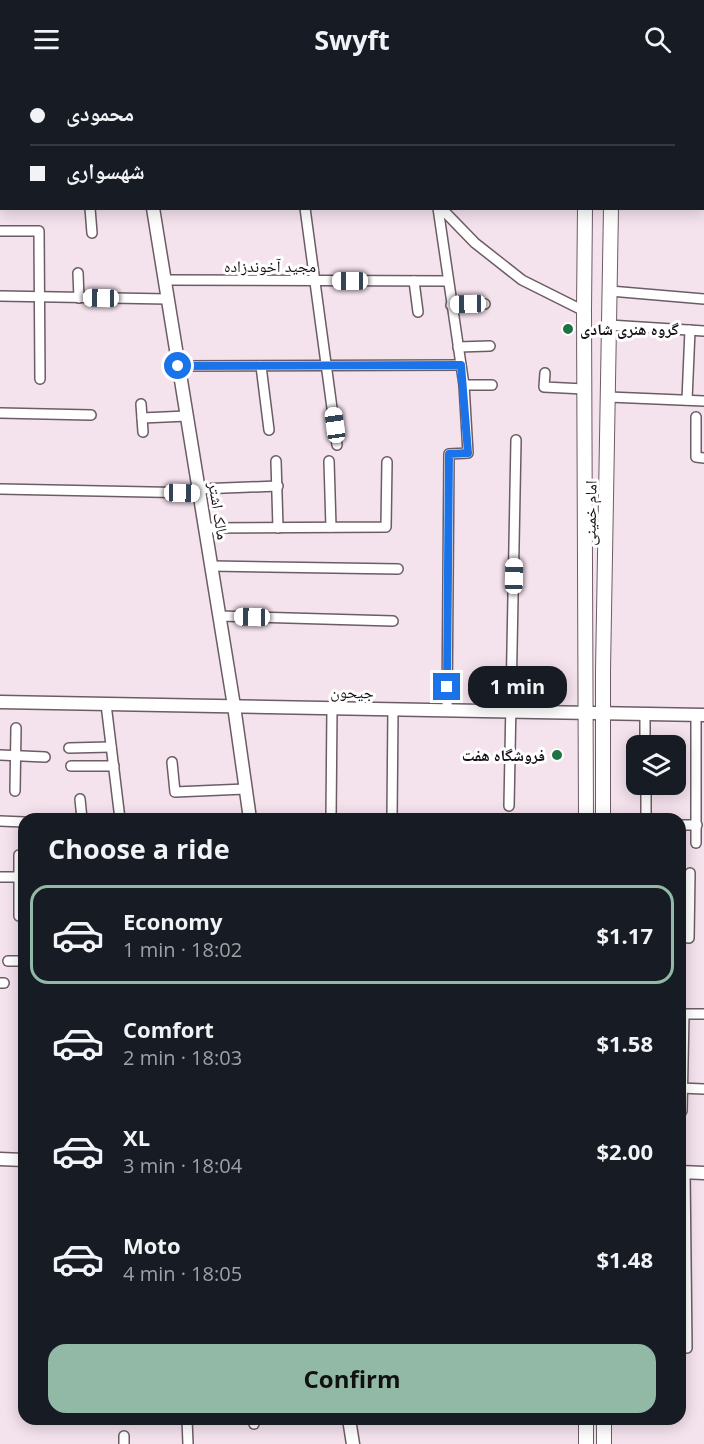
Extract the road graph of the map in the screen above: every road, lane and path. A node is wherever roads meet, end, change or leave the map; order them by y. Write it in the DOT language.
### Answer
graph roads {
  1 [pos="90,210"];
  2 [pos="153,210"];
  3 [pos="305,210"];
  4 [pos="441,210"];
  5 [pos="442,210"];
  6 [pos="585,210"];
  7 [pos="611,210"];
  8 [pos="0,231"];
  9 [pos="92,233"];
  10 [pos="78,273"];
  11 [pos="165,280"];
  12 [pos="315,281"];
  13 [pos="414,281"];
  14 [pos="448,281"];
  15 [pos="610,291"];
  16 [pos="0,296"];
  17 [pos="38,297"];
  18 [pos="79,298"];
  19 [pos="168,299"];
  20 [pos="704,299"];
  21 [pos="485,304"];
  22 [pos="451,305"];
  23 [pos="584,311"];
  24 [pos="418,312"];
  25 [pos="609,325"];
  26 [pos="690,330"];
  27 [pos="704,331"];
  28 [pos="490,346"];
  29 [pos="458,347"];
  30 [pos="461,365"];
  31 [pos="178,366"];
  32 [pos="261,366"];
  33 [pos="327,366"];
  34 [pos="545,373"];
  35 [pos="40,379"];
  36 [pos="492,384"];
  37 [pos="464,385"];
  38 [pos="544,387"];
  39 [pos="584,389"];
  40 [pos="609,397"];
  41 [pos="543,398"];
  42 [pos="687,400"];
  43 [pos="704,400"];
  44 [pos="141,404"];
  45 [pos="0,413"];
  46 [pos="91,415"];
  47 [pos="187,416"];
  48 [pos="696,417"];
  49 [pos="142,418"];
  50 [pos="269,430"];
  51 [pos="142,432"];
  52 [pos="516,440"];
  53 [pos="337,445"];
  54 [pos="704,458"];
  55 [pos="276,461"];
  56 [pos="329,461"];
  57 [pos="387,462"];
  58 [pos="278,486"];
  59 [pos="0,489"];
  60 [pos="199,491"];
  61 [pos="331,527"];
  62 [pos="205,528"];
  63 [pos="278,528"];
  64 [pos="211,566"];
  65 [pos="398,569"];
  66 [pos="219,616"];
  67 [pos="393,621"];
  68 [pos="584,660"];
  69 [pos="603,661"];
  70 [pos="0,702"];
  71 [pos="106,704"];
  72 [pos="234,706"];
  73 [pos="332,708"];
  74 [pos="393,709"];
  75 [pos="447,711"];
  76 [pos="512,712"];
  77 [pos="584,713"];
  78 [pos="603,714"];
  79 [pos="645,714"];
  80 [pos="700,715"];
  81 [pos="16,728"];
  82 [pos="645,735"];
  83 [pos="111,747"];
  84 [pos="69,748"];
  85 [pos="0,755"];
  86 [pos="16,756"];
  87 [pos="45,757"];
  88 [pos="172,762"];
  89 [pos="71,766"];
  90 [pos="114,766"];
  91 [pos="245,789"];
  92 [pos="15,791"];
  93 [pos="646,795"];
  94 [pos="80,799"];
  95 [pos="509,806"];
  96 [pos="81,813"];
  97 [pos="119,813"];
  98 [pos="249,813"];
  99 [pos="331,813"];
  100 [pos="392,813"];
  101 [pos="586,813"];
  102 [pos="603,813"];
  103 [pos="646,813"];
  104 [pos="0,821"];
  105 [pos="18,822"];
  106 [pos="686,825"];
  107 [pos="697,825"];
  108 [pos="696,843"];
  109 [pos="0,877"];
  110 [pos="18,877"];
  111 [pos="690,877"];
  112 [pos="686,938"];
  113 [pos="8,961"];
  114 [pos="18,961"];
  115 [pos="686,1014"];
  116 [pos="704,1014"];
  117 [pos="686,1088"];
  118 [pos="704,1089"];
  119 [pos="0,1159"];
  120 [pos="18,1160"];
  121 [pos="686,1172"];
  122 [pos="704,1173"];
  123 [pos="686,1335"];
  124 [pos="687,1348"];
  125 [pos="187,1425"];
  126 [pos="350,1425"];
  127 [pos="586,1425"];
  128 [pos="604,1425"];
  129 [pos="188,1444"];
  130 [pos="353,1444"];
  131 [pos="586,1444"];
  132 [pos="604,1444"];
  1 -- 9 [label="street"];
  2 -- 11 [label="main road, مالک اشتر"];
  3 -- 12 [label="street"];
  4 -- 14 [label="street"];
  5 -- 23 [label="street"];
  6 -- 23 [label="main road, امام خمینی"];
  7 -- 15 [label="main road, امام خمینی"];
  8 -- 17 [label="street"];
  10 -- 18 [label="street"];
  11 -- 12 [label="street, مجید آخوندزاده"];
  11 -- 19 [label="main road, مالک اشتر"];
  12 -- 13 [label="street, مجید آخوندزاده"];
  12 -- 33 [label="street"];
  13 -- 14 [label="street, مجید آخوندزاده"];
  13 -- 24 [label="street"];
  14 -- 22 [label="street"];
  15 -- 20 [label="street"];
  15 -- 25 [label="main road, امام خمینی"];
  16 -- 17 [label="street"];
  17 -- 18 [label="street"];
  17 -- 35 [label="street"];
  18 -- 19 [label="street"];
  19 -- 31 [label="main road, مالک اشتر"];
  21 -- 22 [label="street"];
  22 -- 29 [label="street"];
  23 -- 39 [label="main road, امام خمینی"];
  25 -- 26 [label="street"];
  25 -- 40 [label="main road, امام خمینی"];
  26 -- 27 [label="street"];
  26 -- 42 [label="street"];
  28 -- 29 [label="street"];
  29 -- 30 [label="street"];
  30 -- 33 [label="street"];
  30 -- 37 [label="street"];
  31 -- 32 [label="street"];
  31 -- 47 [label="main road, مالک اشتر"];
  32 -- 33 [label="street"];
  32 -- 50 [label="street"];
  33 -- 53 [label="street"];
  34 -- 38 [label="street"];
  36 -- 37 [label="street"];
  37 -- 75 [label="street"];
  38 -- 39 [label="street"];
  38 -- 41 [label="street"];
  39 -- 68 [label="main road, امام خمینی"];
  40 -- 42 [label="street"];
  40 -- 69 [label="main road, امام خمینی"];
  42 -- 43 [label="street"];
  44 -- 49 [label="street"];
  45 -- 46 [label="street"];
  47 -- 49 [label="street"];
  47 -- 60 [label="main road, مالک اشتر"];
  48 -- 54 [label="street"];
  49 -- 51 [label="street"];
  52 -- 76 [label="street"];
  55 -- 58 [label="street"];
  56 -- 61 [label="street"];
  57 -- 61 [label="street"];
  58 -- 60 [label="street"];
  58 -- 63 [label="street"];
  59 -- 60 [label="street"];
  60 -- 62 [label="main road, مالک اشتر"];
  61 -- 63 [label="street"];
  62 -- 63 [label="street"];
  62 -- 64 [label="main road, مالک اشتر"];
  64 -- 65 [label="street"];
  64 -- 66 [label="main road, مالک اشتر"];
  66 -- 67 [label="street"];
  66 -- 72 [label="main road, مالک اشتر"];
  68 -- 69 [label="main road"];
  68 -- 77 [label="main road, امام خمینی"];
  69 -- 78 [label="main road, امام خمینی"];
  70 -- 71 [label="main road, جیحون"];
  71 -- 72 [label="main road, جیحون"];
  71 -- 83 [label="street"];
  72 -- 73 [label="main road, جیحون"];
  72 -- 91 [label="main road, مالک اشتر"];
  73 -- 74 [label="main road, جیحون"];
  73 -- 99 [label="street"];
  74 -- 75 [label="main road, جیحون"];
  74 -- 100 [label="street"];
  75 -- 76 [label="main road, جیحون"];
  76 -- 77 [label="main road, جیحون"];
  76 -- 95 [label="street"];
  77 -- 78 [label="main road, جیحون"];
  77 -- 101 [label="main road, امام خمینی"];
  78 -- 79 [label="main road, جیحون"];
  78 -- 102 [label="main road, امام خمینی"];
  79 -- 80 [label="main road, جیحون"];
  79 -- 82 [label="street"];
  80 -- 107 [label="street"];
  81 -- 86 [label="street"];
  83 -- 84 [label="street"];
  83 -- 90 [label="street"];
  85 -- 86 [label="street"];
  86 -- 87 [label="street"];
  86 -- 92 [label="street"];
  88 -- 91 [label="street"];
  89 -- 90 [label="street"];
  90 -- 97 [label="street"];
  91 -- 98 [label="main road, مالک اشتر"];
  93 -- 103 [label="street"];
  94 -- 96 [label="street"];
  104 -- 105 [label="street"];
  106 -- 107 [label="street"];
  107 -- 108 [label="street"];
  109 -- 110 [label="street"];
  111 -- 112 [label="street"];
  113 -- 114 [label="street"];
  115 -- 116 [label="street"];
  117 -- 118 [label="street"];
  119 -- 120 [label="main road"];
  121 -- 122 [label="main road"];
  123 -- 124 [label="street"];
  125 -- 129 [label="street"];
  126 -- 130 [label="main road"];
  127 -- 131 [label="main road"];
  128 -- 132 [label="main road"];
}
